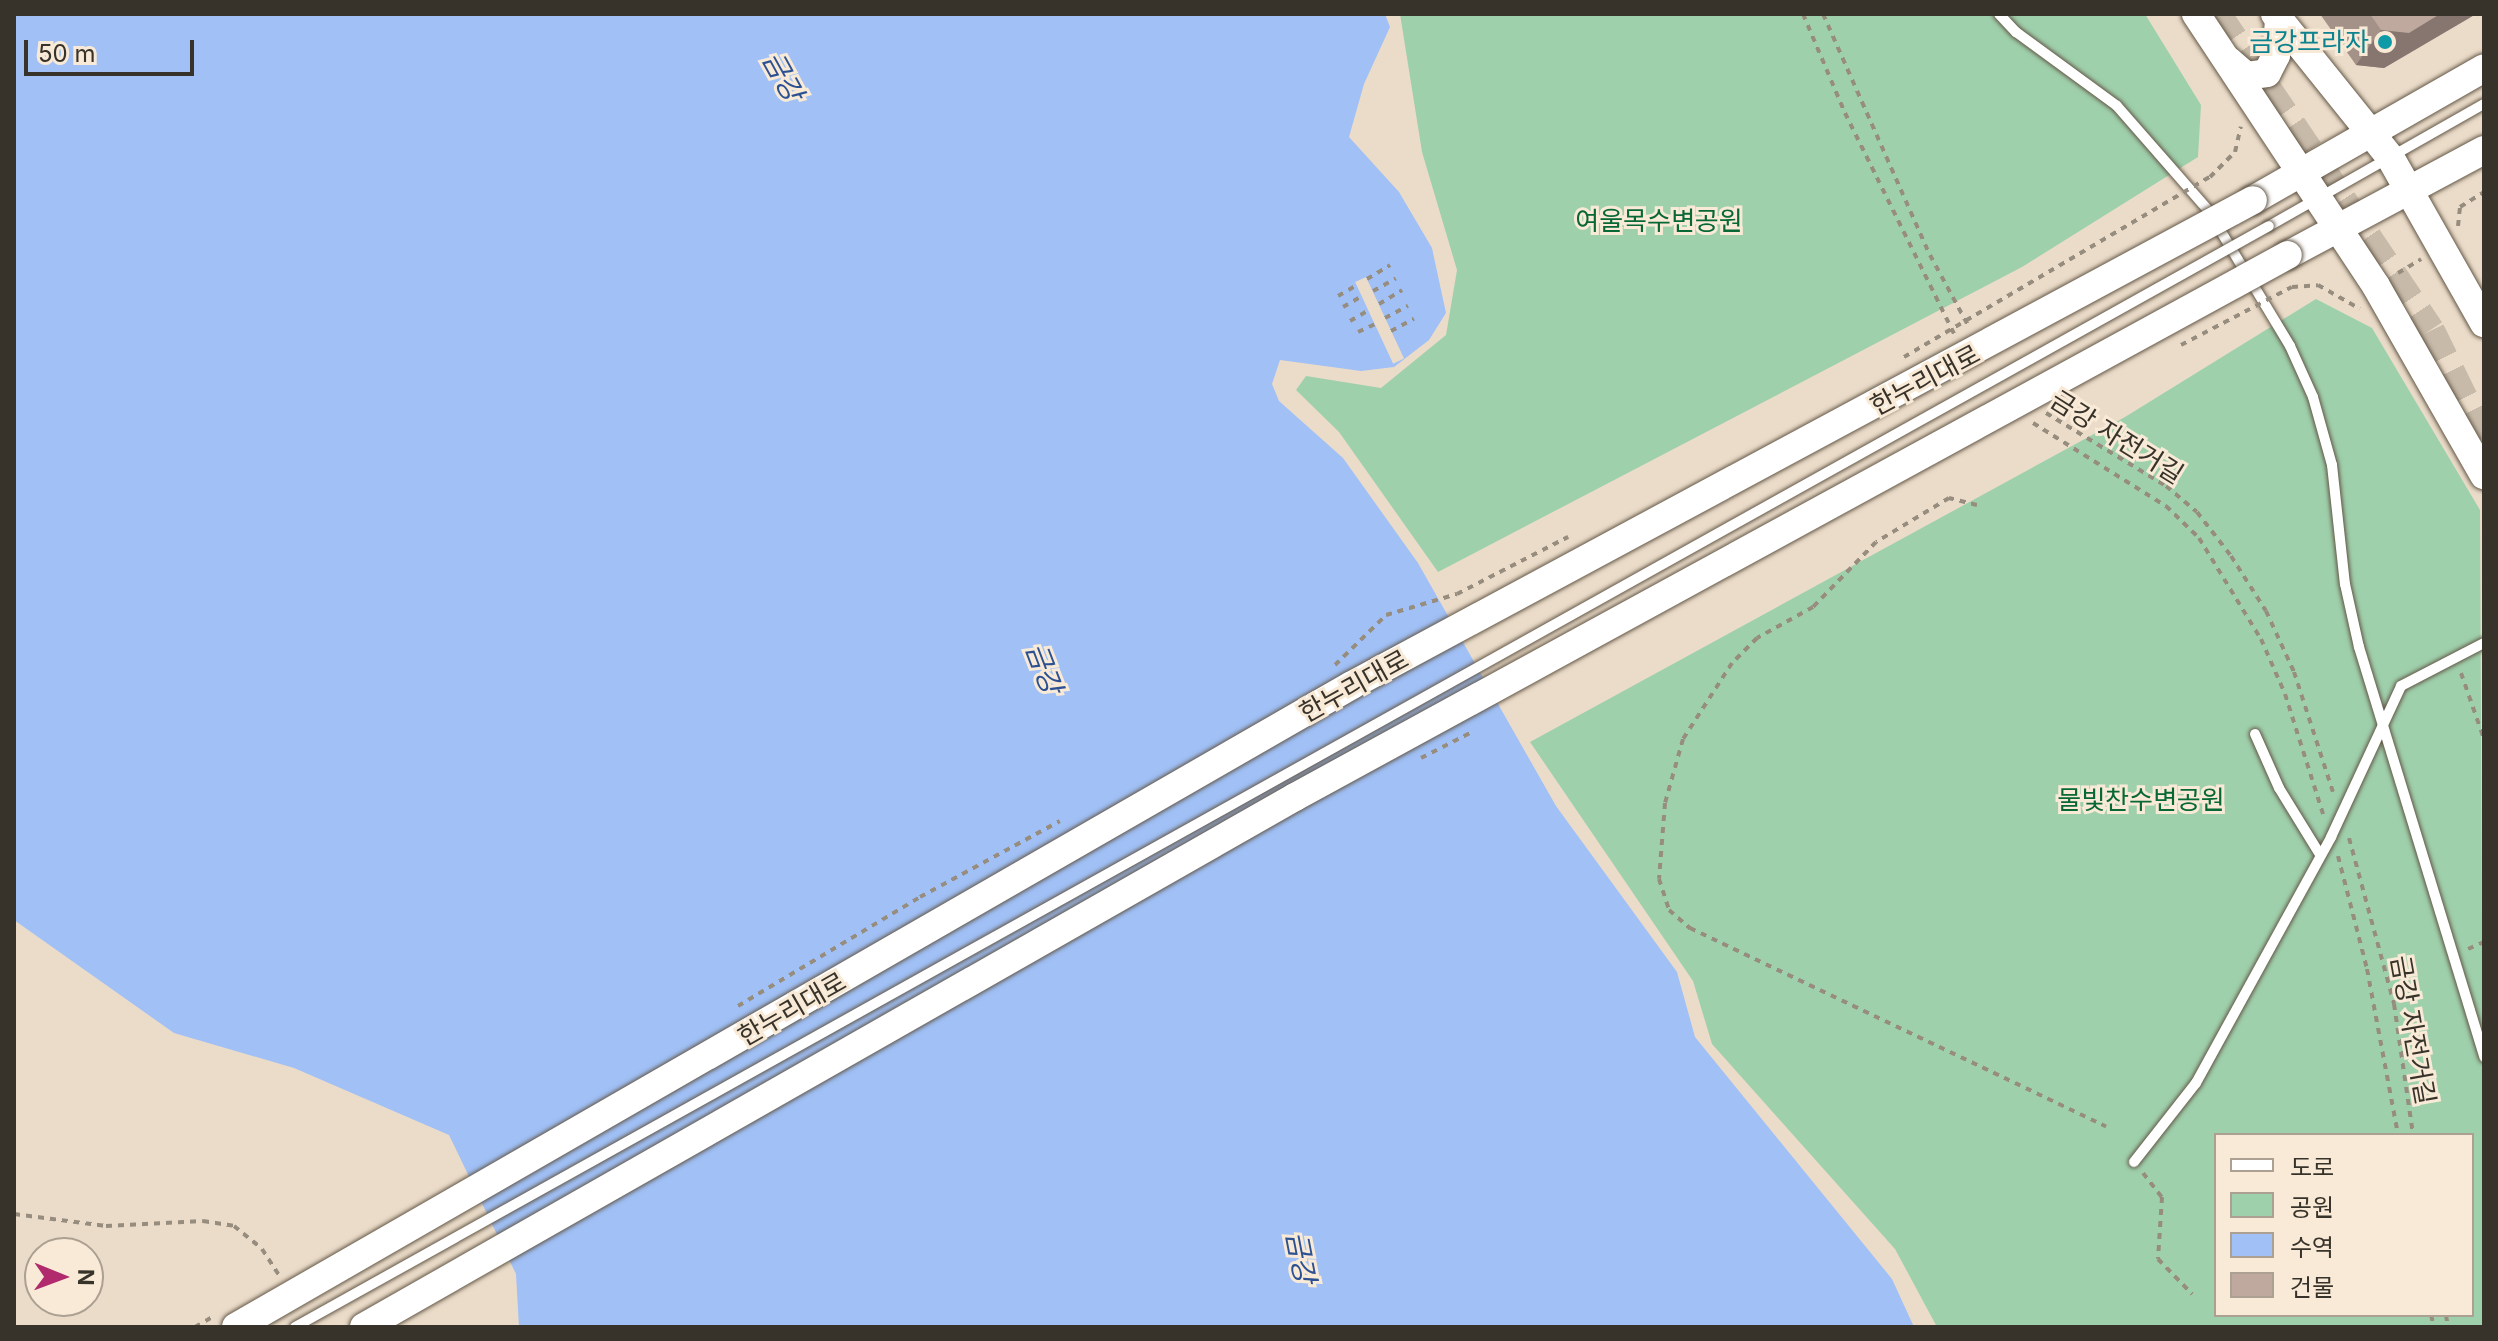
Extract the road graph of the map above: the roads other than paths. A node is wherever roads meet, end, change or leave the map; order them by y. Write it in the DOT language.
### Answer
graph roads {
  1 [pos="1999,14"];
  2 [pos="2196,14"];
  3 [pos="2277,17"];
  4 [pos="2226,58"];
  5 [pos="2484,68"];
  6 [pos="2484,104"];
  7 [pos="2370,130"];
  8 [pos="2484,150"];
  9 [pos="2390,157"];
  10 [pos="2303,174"];
  11 [pos="2409,189"];
  12 [pos="2318,200"];
  13 [pos="2339,228"];
  14 [pos="2484,323"];
  15 [pos="2484,475"];
  16 [pos="2484,643"];
  17 [pos="2381,724"];
  18 [pos="2255,734"];
  19 [pos="2319,853"];
  20 [pos="2484,1057"];
  21 [pos="2134,1162"];
  22 [pos="236,1327"];
  23 [pos="295,1327"];
  24 [pos="364,1327"];
  1 -- 17 [label="lane"];
  2 -- 4 [label="street"];
  3 -- 4 [label="street"];
  3 -- 7 [label="street"];
  4 -- 10 [label="street"];
  5 -- 7 [label="street, 한누리대로"];
  6 -- 9 [label="lane"];
  7 -- 9 [label="street"];
  7 -- 10 [label="street, 한누리대로"];
  8 -- 11 [label="street"];
  9 -- 11 [label="street"];
  9 -- 12 [label="lane"];
  10 -- 12 [label="street"];
  10 -- 22 [label="street, 한누리대로, bridge"];
  11 -- 13 [label="street"];
  11 -- 14 [label="street"];
  12 -- 13 [label="street"];
  12 -- 23 [label="lane, bridge"];
  13 -- 15 [label="street"];
  13 -- 24 [label="street, bridge"];
  16 -- 17 [label="lane"];
  17 -- 19 [label="lane"];
  17 -- 20 [label="lane"];
  18 -- 19 [label="lane"];
  19 -- 21 [label="lane"];
}
